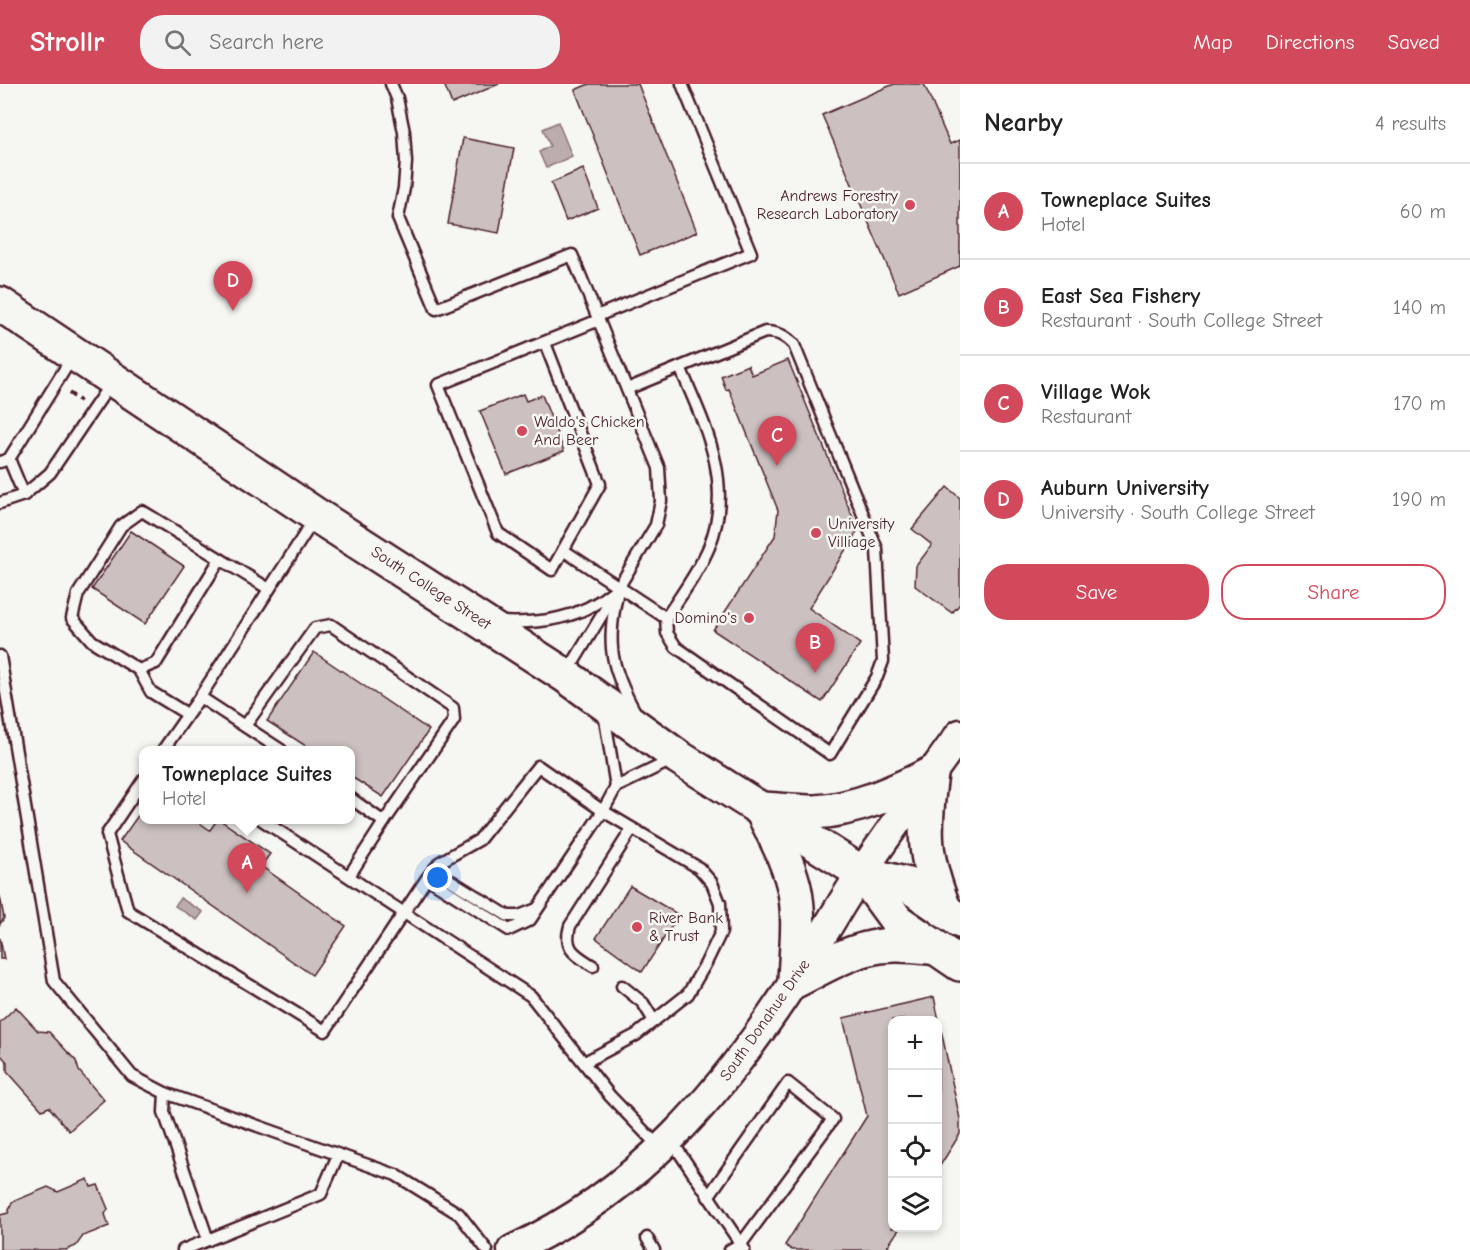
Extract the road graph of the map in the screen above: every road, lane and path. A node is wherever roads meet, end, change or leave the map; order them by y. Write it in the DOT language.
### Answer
graph roads {
  1 [pos="391,84"];
  2 [pos="682,84"];
  3 [pos="0,303"];
  4 [pos="598,318"];
  5 [pos="544,343"];
  6 [pos="75,353"];
  7 [pos="680,367"];
  8 [pos="114,379"];
  9 [pos="627,389"];
  10 [pos="69,393"];
  11 [pos="80,401"];
  12 [pos="4,460"];
  13 [pos="24,495"];
  14 [pos="0,503"];
  15 [pos="316,516"];
  16 [pos="563,550"];
  17 [pos="220,559"];
  18 [pos="618,586"];
  19 [pos="269,589"];
  20 [pos="666,618"];
  21 [pos="482,621"];
  22 [pos="0,656"];
  23 [pos="139,670"];
  24 [pos="566,676"];
  25 [pos="200,697"];
  26 [pos="602,701"];
  27 [pos="187,714"];
  28 [pos="245,726"];
  29 [pos="647,733"];
  30 [pos="960,734"];
  31 [pos="166,746"];
  32 [pos="275,746"];
  33 [pos="678,757"];
  34 [pos="931,774"];
  35 [pos="139,786"];
  36 [pos="616,787"];
  37 [pos="355,801"];
  38 [pos="761,809"];
  39 [pos="603,811"];
  40 [pos="384,822"];
  41 [pos="270,824"];
  42 [pos="632,829"];
  43 [pos="861,873"];
  44 [pos="430,874"];
  45 [pos="349,876"];
  46 [pos="404,912"];
  47 [pos="953,916"];
  48 [pos="949,956"];
  49 [pos="593,966"];
  50 [pos="795,981"];
  51 [pos="622,986"];
  52 [pos="654,1020"];
  53 [pos="585,1062"];
  54 [pos="165,1093"];
  55 [pos="666,1145"];
  56 [pos="338,1155"];
  57 [pos="708,1197"];
  58 [pos="647,1238"];
  59 [pos="208,1240"];
  60 [pos="743,1247"];
  61 [pos="183,1250"];
  62 [pos="487,1250"];
  63 [pos="512,1250"];
  64 [pos="654,1250"];
  65 [pos="730,1250"];
  1 -- 4 [label="lane"];
  2 -- 4 [label="lane"];
  3 -- 6 [label="main road, South College Street"];
  4 -- 5 [label="lane"];
  4 -- 9 [label="lane"];
  5 -- 16 [label="lane"];
  5 -- 16 [label="lane"];
  6 -- 8 [label="main road, South College Street"];
  6 -- 12 [label="lane"];
  7 -- 9 [label="lane"];
  7 -- 20 [label="lane"];
  7 -- 20 [label="lane"];
  8 -- 13 [label="lane"];
  8 -- 15 [label="main road, South College Street"];
  9 -- 18 [label="lane"];
  10 -- 11 [label="path"];
  12 -- 13 [label="lane"];
  13 -- 14 [label="lane"];
  15 -- 19 [label="lane"];
  15 -- 21 [label="main road, South College Street"];
  16 -- 18 [label="lane"];
  17 -- 19 [label="lane"];
  17 -- 23 [label="lane"];
  17 -- 23 [label="lane"];
  18 -- 20 [label="lane"];
  18 -- 21 [label="lane"];
  18 -- 24 [label="lane"];
  18 -- 29 [label="lane"];
  19 -- 25 [label="lane"];
  21 -- 24 [label="main road, South College Street"];
  22 -- 54 [label="lane"];
  23 -- 27 [label="lane"];
  24 -- 26 [label="main road, South College Street"];
  25 -- 27 [label="lane"];
  25 -- 28 [label="lane"];
  26 -- 29 [label="main road, South College Street"];
  26 -- 36 [label="lane"];
  27 -- 31 [label="lane"];
  28 -- 32 [label="lane"];
  28 -- 40 [label="lane"];
  29 -- 33 [label="main road, South College Street"];
  30 -- 34 [label="street, South Donahue Drive"];
  33 -- 36 [label="lane"];
  33 -- 38 [label="main road, South College Street"];
  34 -- 38 [label="main road"];
  34 -- 43 [label="street, South Donahue Drive"];
  34 -- 47 [label="main road"];
  35 -- 46 [label="lane"];
  36 -- 39 [label="lane"];
  37 -- 40 [label="lane"];
  38 -- 43 [label="main road, South College Street"];
  38 -- 50 [label="main road"];
  39 -- 42 [label="lane"];
  39 -- 44 [label="lane"];
  39 -- 44 [label="lane"];
  40 -- 45 [label="lane"];
  41 -- 45 [label="lane"];
  42 -- 49 [label="lane"];
  42 -- 52 [label="lane"];
  43 -- 47 [label="main road, South College Street"];
  43 -- 48 [label="main road, South College Street"];
  43 -- 50 [label="street, South Donahue Drive"];
  44 -- 46 [label="lane"];
  45 -- 46 [label="lane"];
  46 -- 53 [label="lane"];
  48 -- 50 [label="main road"];
  50 -- 55 [label="street, South Donahue Drive"];
  51 -- 52 [label="lane"];
  52 -- 53 [label="lane"];
  53 -- 55 [label="lane"];
  54 -- 56 [label="lane"];
  54 -- 59 [label="lane"];
  55 -- 57 [label="lane"];
  55 -- 63 [label="street, South Donahue Drive"];
  56 -- 59 [label="lane"];
  56 -- 62 [label="lane"];
  57 -- 60 [label="lane"];
  57 -- 60 [label="lane"];
  58 -- 64 [label="lane"];
  59 -- 61 [label="lane"];
  60 -- 65 [label="lane"];
}
